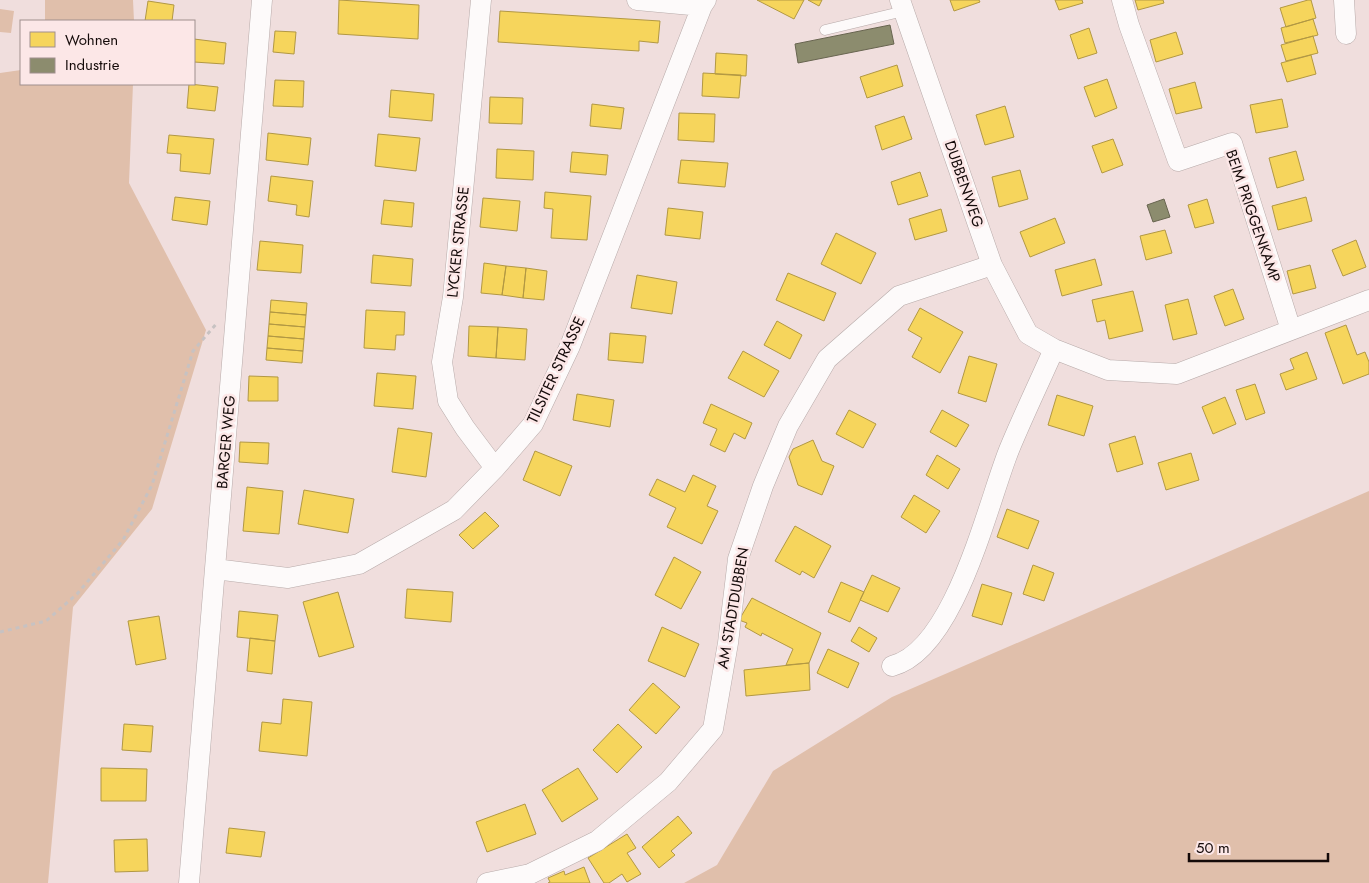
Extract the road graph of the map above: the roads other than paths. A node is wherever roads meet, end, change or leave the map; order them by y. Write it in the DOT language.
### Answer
graph roads {
  1 [pos="262,0"];
  2 [pos="481,0"];
  3 [pos="638,0"];
  4 [pos="1122,0"];
  5 [pos="1344,0"];
  6 [pos="704,3"];
  7 [pos="902,6"];
  8 [pos="825,30"];
  9 [pos="1346,34"];
  10 [pos="992,265"];
  11 [pos="1369,300"];
  12 [pos="1291,330"];
  13 [pos="1054,349"];
  14 [pos="495,468"];
  15 [pos="215,569"];
  16 [pos="892,666"];
  17 [pos="189,883"];
  18 [pos="487,883"];
  1 -- 15 [label="street, BARGER WEG"];
  2 -- 14 [label="street, LYCKER STRASSE"];
  3 -- 6 [label="street"];
  4 -- 12 [label="street, BEIM PRIGGENKAMP"];
  5 -- 9 [label="street"];
  6 -- 14 [label="street, TILSITER STRASSE"];
  7 -- 8 [label="lane"];
  7 -- 10 [label="street, DUBBENWEG"];
  10 -- 13 [label="street, DUBBENWEG"];
  10 -- 18 [label="street, AM STADTDUBBEN"];
  11 -- 12 [label="street, DUBBENWEG"];
  12 -- 13 [label="street, DUBBENWEG"];
  13 -- 16 [label="street"];
  14 -- 15 [label="street, TILSITER STRASSE"];
  15 -- 17 [label="street, BARGER WEG"];
}
